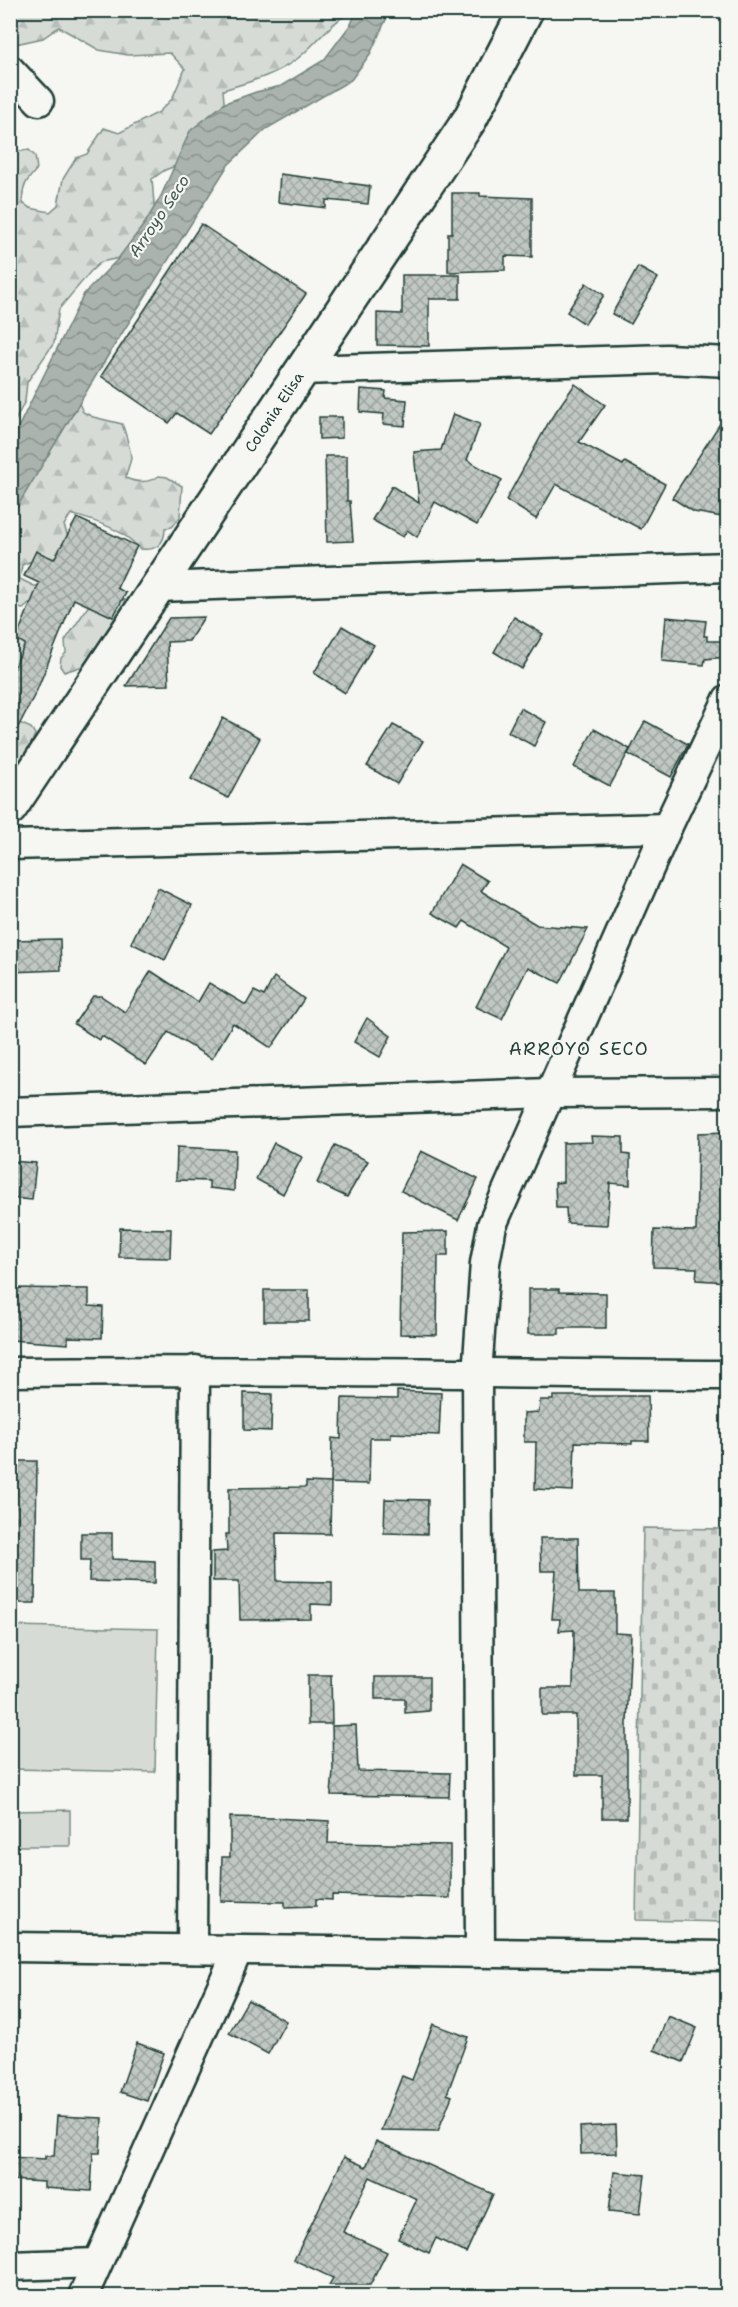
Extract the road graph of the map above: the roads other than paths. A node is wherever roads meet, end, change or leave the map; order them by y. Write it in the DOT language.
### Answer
graph roads {
  1 [pos="526,10"];
  2 [pos="10,70"];
  3 [pos="39,101"];
  4 [pos="728,362"];
  5 [pos="301,370"];
  6 [pos="728,567"];
  7 [pos="158,587"];
  8 [pos="728,699"];
  9 [pos="10,807"];
  10 [pos="667,828"];
  11 [pos="10,845"];
  12 [pos="728,1092"];
  13 [pos="549,1093"];
  14 [pos="10,1112"];
  15 [pos="195,1370"];
  16 [pos="10,1372"];
  17 [pos="477,1374"];
  18 [pos="728,1375"];
  19 [pos="10,1947"];
  20 [pos="192,1949"];
  21 [pos="238,1950"];
  22 [pos="480,1951"];
  23 [pos="728,1956"];
  24 [pos="98,2263"];
  25 [pos="10,2265"];
  26 [pos="83,2296"];
  1 -- 5 [label="street, Colonia Elisa"];
  2 -- 3 [label="street"];
  4 -- 5 [label="street"];
  5 -- 7 [label="street, Colonia Elisa"];
  6 -- 7 [label="street"];
  7 -- 9 [label="street, Colonia Elisa"];
  8 -- 10 [label="street"];
  10 -- 11 [label="street"];
  10 -- 13 [label="street"];
  12 -- 13 [label="street"];
  13 -- 14 [label="street"];
  13 -- 17 [label="street"];
  15 -- 16 [label="street"];
  15 -- 17 [label="street"];
  15 -- 20 [label="street"];
  17 -- 18 [label="street"];
  17 -- 22 [label="street"];
  19 -- 20 [label="street"];
  20 -- 21 [label="street"];
  21 -- 22 [label="street"];
  21 -- 24 [label="street"];
  22 -- 23 [label="street"];
  24 -- 25 [label="street"];
  24 -- 26 [label="street"];
}
